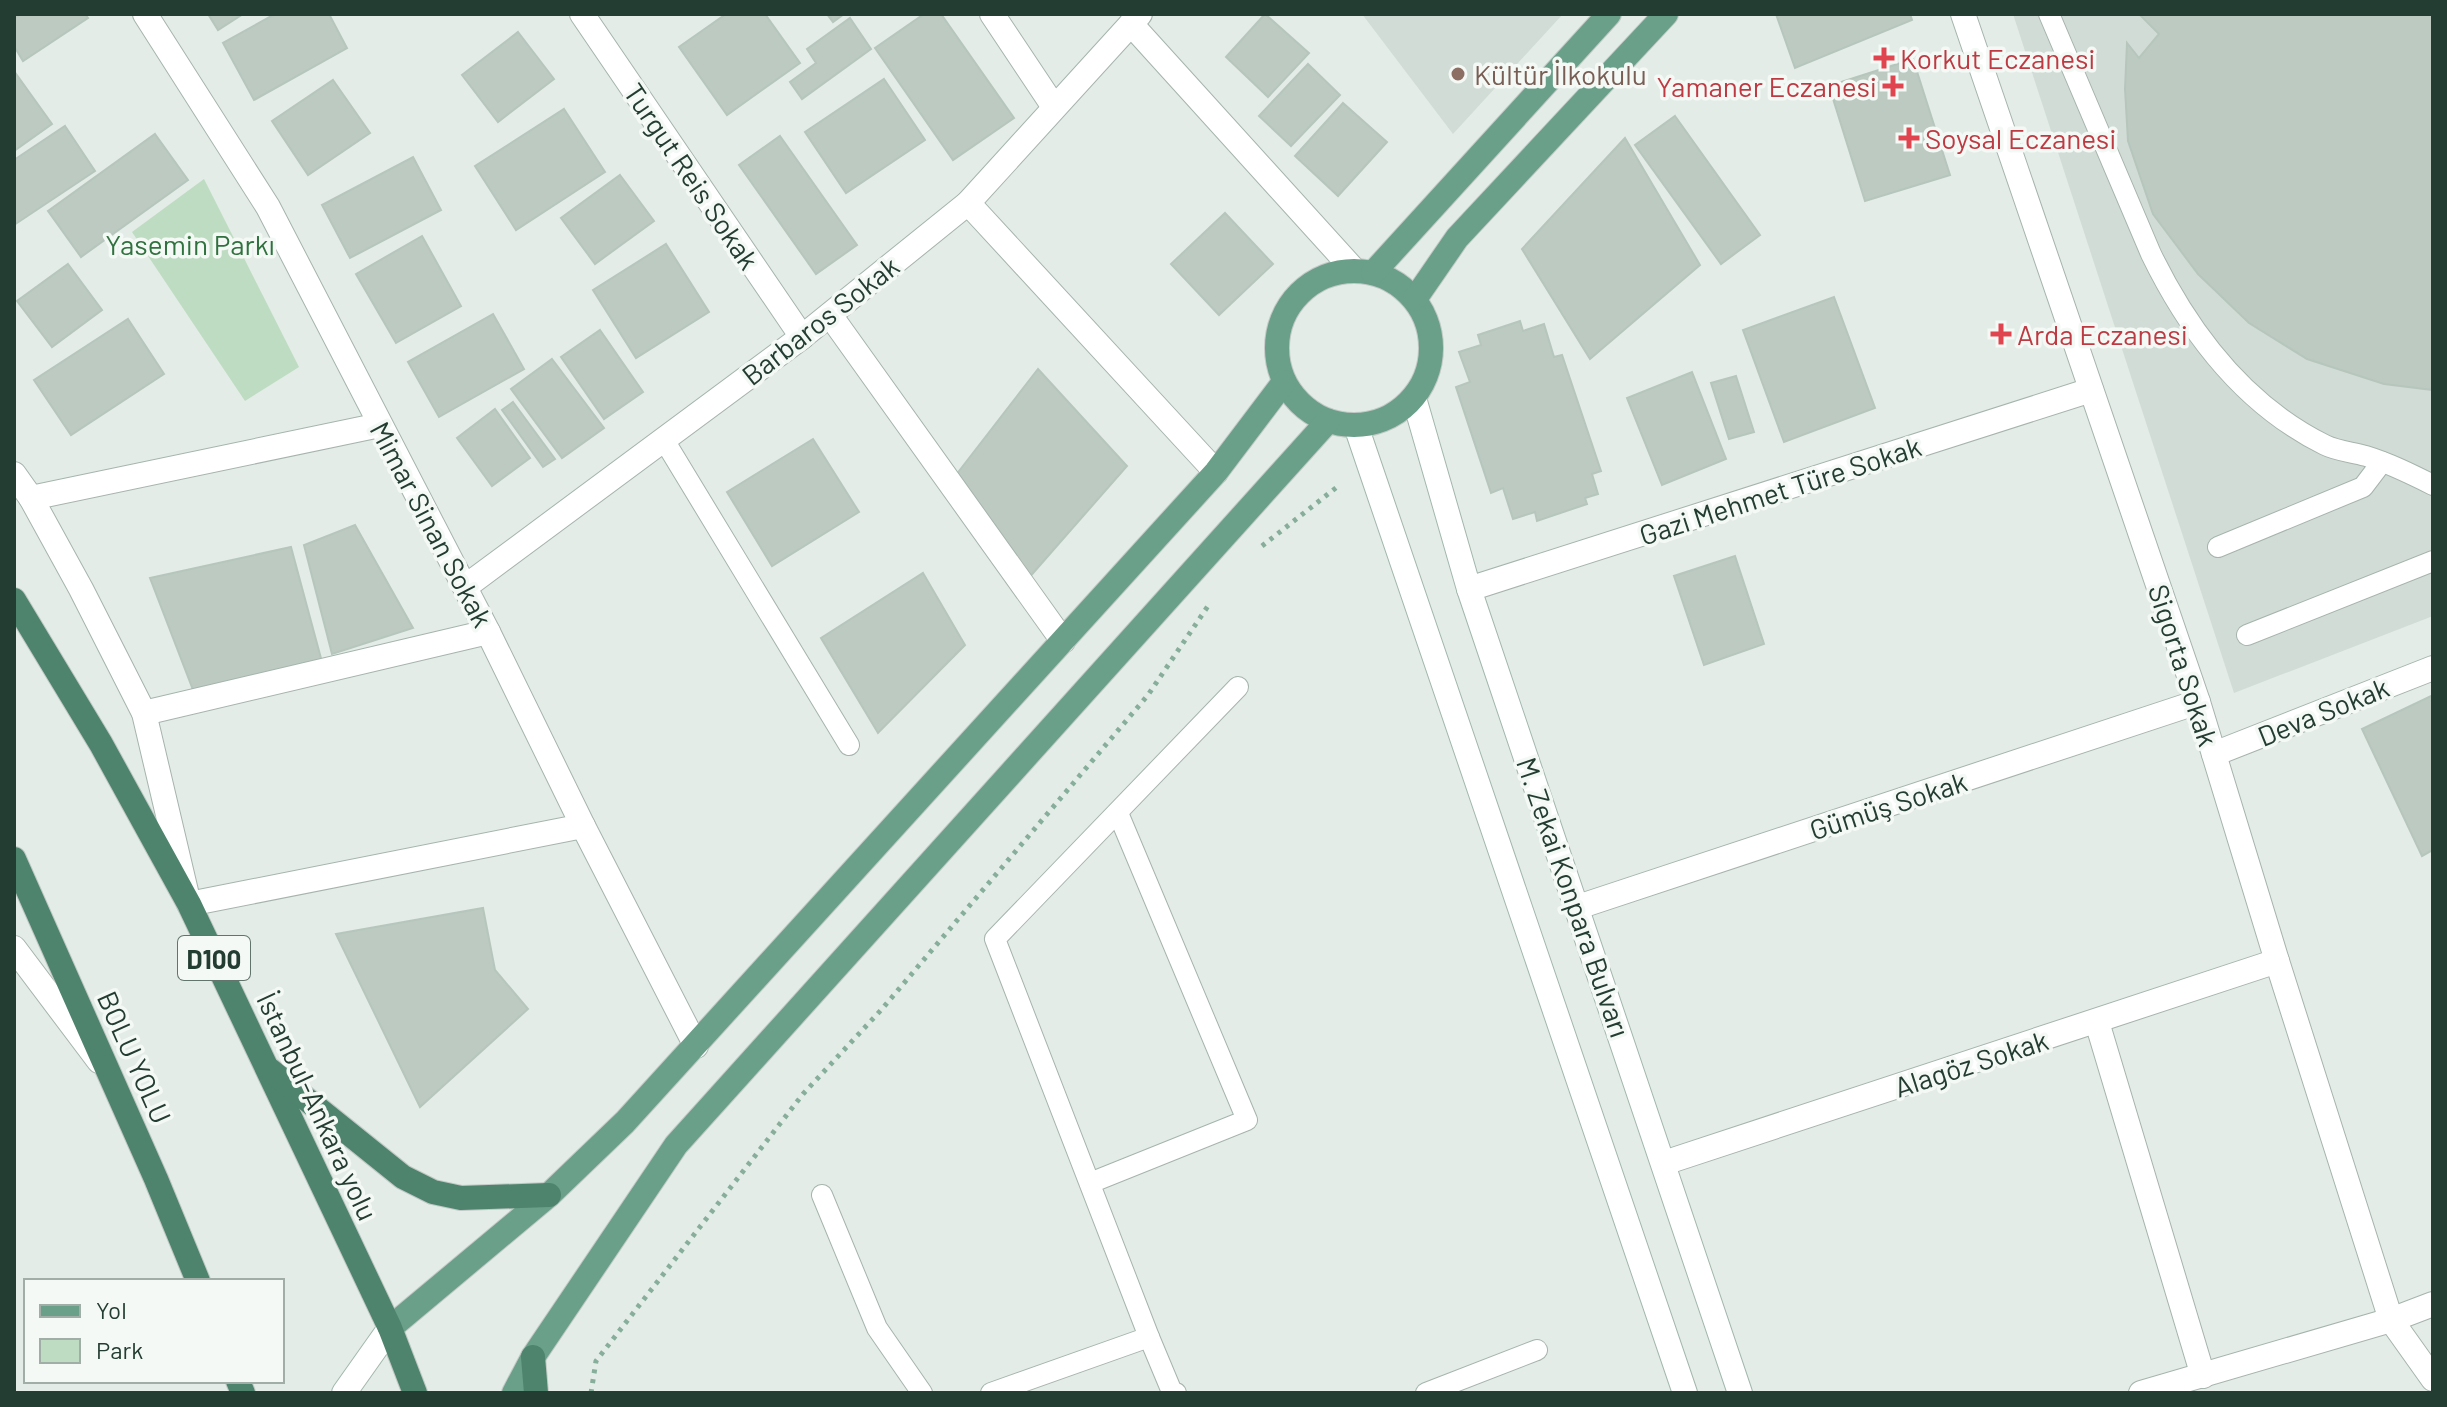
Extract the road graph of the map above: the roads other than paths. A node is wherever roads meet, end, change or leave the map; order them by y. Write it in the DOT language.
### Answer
graph roads {
  1 [pos="145,14"];
  2 [pos="582,14"];
  3 [pos="992,14"];
  4 [pos="1609,14"];
  5 [pos="1666,14"];
  6 [pos="1963,14"];
  7 [pos="2049,14"];
  8 [pos="1135,19"];
  9 [pos="1054,107"];
  10 [pos="968,203"];
  11 [pos="1364,272"];
  12 [pos="1415,299"];
  13 [pos="830,315"];
  14 [pos="802,337"];
  15 [pos="1284,382"];
  16 [pos="2091,390"];
  17 [pos="1414,398"];
  18 [pos="1328,421"];
  19 [pos="380,425"];
  20 [pos="1356,426"];
  21 [pos="664,440"];
  22 [pos="2382,462"];
  23 [pos="1216,472"];
  24 [pos="14,474"];
  25 [pos="2433,485"];
  26 [pos="31,498"];
  27 [pos="2218,547"];
  28 [pos="2433,561"];
  29 [pos="465,587"];
  30 [pos="1469,589"];
  31 [pos="14,600"];
  32 [pos="488,632"];
  33 [pos="2247,635"];
  34 [pos="1063,641"];
  35 [pos="2433,668"];
  36 [pos="1238,687"];
  37 [pos="2198,702"];
  38 [pos="144,713"];
  39 [pos="849,745"];
  40 [pos="2214,754"];
  41 [pos="1118,813"];
  42 [pos="583,826"];
  43 [pos="14,859"];
  44 [pos="189,904"];
  45 [pos="1578,907"];
  46 [pos="14,948"];
  47 [pos="2277,961"];
  48 [pos="2097,1022"];
  49 [pos="696,1046"];
  50 [pos="266,1066"];
  51 [pos="109,1076"];
  52 [pos="1664,1163"];
  53 [pos="1090,1183"];
  54 [pos="549,1195"];
  55 [pos="822,1195"];
  56 [pos="197,1279"];
  57 [pos="2433,1304"];
  58 [pos="2391,1320"];
  59 [pos="390,1328"];
  60 [pos="1149,1337"];
  61 [pos="1537,1350"];
  62 [pos="533,1357"];
  63 [pos="2203,1376"];
  64 [pos="2433,1379"];
  65 [pos="344,1393"];
  66 [pos="415,1393"];
  67 [pos="514,1393"];
  68 [pos="536,1393"];
  69 [pos="922,1393"];
  70 [pos="991,1393"];
  71 [pos="1176,1393"];
  72 [pos="1426,1393"];
  73 [pos="1685,1393"];
  74 [pos="1740,1393"];
  75 [pos="2141,1393"];
  1 -- 19 [label="street, Mimar Sinan Sokak"];
  2 -- 14 [label="street, Turgut Reis Sokak"];
  3 -- 9 [label="street"];
  4 -- 11 [label="main road"];
  5 -- 12 [label="main road"];
  6 -- 16 [label="street, Sigorta Sokak"];
  7 -- 22 [label="lane"];
  8 -- 9 [label="street, Barbaros Sokak"];
  8 -- 11 [label="street"];
  9 -- 10 [label="street, Barbaros Sokak"];
  10 -- 13 [label="street, Barbaros Sokak"];
  10 -- 23 [label="street"];
  11 -- 12 [label="main road"];
  11 -- 15 [label="main road"];
  12 -- 17 [label="main road"];
  13 -- 14 [label="street, Barbaros Sokak"];
  13 -- 34 [label="street"];
  14 -- 21 [label="street, Barbaros Sokak"];
  15 -- 18 [label="main road"];
  15 -- 23 [label="main road"];
  16 -- 30 [label="street, Gazi Mehmet Türe Sokak"];
  16 -- 37 [label="street, Sigorta Sokak"];
  17 -- 20 [label="main road"];
  17 -- 30 [label="street, M. Zekai Konpara Bulvarı"];
  18 -- 20 [label="main road"];
  18 -- 62 [label="main road"];
  19 -- 26 [label="street"];
  19 -- 29 [label="street, Mimar Sinan Sokak"];
  20 -- 73 [label="street, M. Zekai Konpara Bulvarı"];
  21 -- 29 [label="street, Barbaros Sokak"];
  21 -- 39 [label="lane"];
  22 -- 25 [label="lane"];
  22 -- 27 [label="lane"];
  23 -- 34 [label="main road"];
  24 -- 26 [label="street"];
  26 -- 38 [label="street"];
  28 -- 33 [label="lane"];
  29 -- 32 [label="street, Mimar Sinan Sokak"];
  30 -- 45 [label="street, M. Zekai Konpara Bulvarı"];
  31 -- 44 [label="highway, İstanbul-Ankara yolu / D100"];
  32 -- 38 [label="street"];
  32 -- 42 [label="street, Mimar Sinan Sokak"];
  34 -- 49 [label="main road"];
  35 -- 40 [label="street, Deva Sokak"];
  36 -- 41 [label="lane"];
  37 -- 40 [label="street, Sigorta Sokak"];
  37 -- 45 [label="street, Gümüş Sokak"];
  38 -- 44 [label="street"];
  40 -- 47 [label="street, Sigorta Sokak"];
  41 -- 53 [label="lane"];
  41 -- 53 [label="lane"];
  42 -- 44 [label="street"];
  42 -- 49 [label="street, Mimar Sinan Sokak"];
  43 -- 51 [label="highway, BOLU YOLU"];
  44 -- 50 [label="highway, İstanbul-Ankara yolu / D100"];
  45 -- 52 [label="street, M. Zekai Konpara Bulvarı"];
  46 -- 51 [label="street"];
  47 -- 48 [label="street, Alagöz Sokak"];
  47 -- 58 [label="street, Sigorta Sokak"];
  48 -- 52 [label="street, Alagöz Sokak"];
  48 -- 63 [label="street"];
  49 -- 54 [label="main road"];
  50 -- 54 [label="highway"];
  50 -- 59 [label="highway, İstanbul-Ankara yolu / D100"];
  51 -- 56 [label="highway, BOLU YOLU"];
  52 -- 74 [label="street, M. Zekai Konpara Bulvarı"];
  53 -- 60 [label="lane"];
  54 -- 59 [label="main road"];
  55 -- 69 [label="lane"];
  57 -- 58 [label="street"];
  58 -- 63 [label="street"];
  58 -- 64 [label="street, Sigorta Sokak"];
  59 -- 65 [label="street"];
  59 -- 66 [label="highway, İstanbul-Ankara yolu / D100"];
  60 -- 70 [label="lane"];
  60 -- 71 [label="lane"];
  61 -- 72 [label="lane"];
  62 -- 67 [label="main road"];
  62 -- 68 [label="highway"];
  63 -- 75 [label="street"];
}
